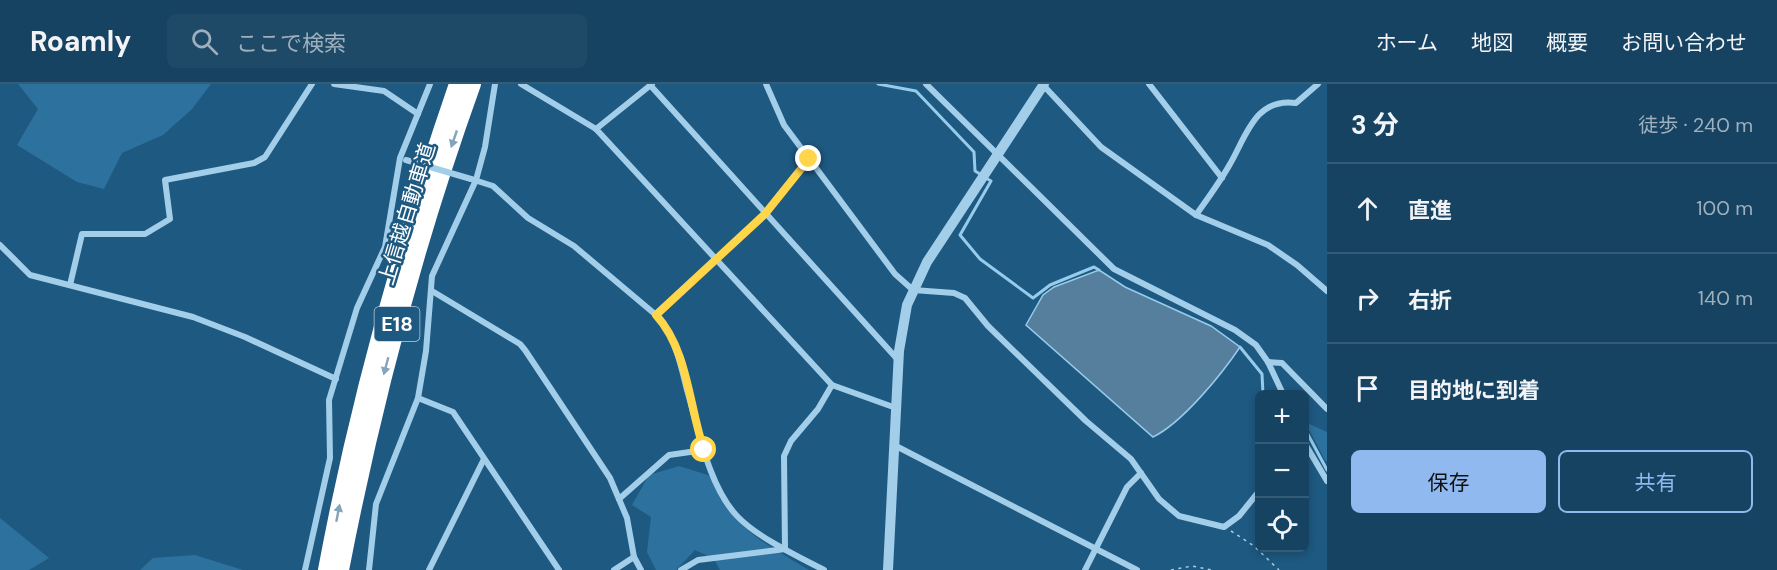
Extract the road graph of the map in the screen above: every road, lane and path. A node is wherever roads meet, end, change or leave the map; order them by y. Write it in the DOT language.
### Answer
graph roads {
  1 [pos="312,84"];
  2 [pos="334,84"];
  3 [pos="429,84"];
  4 [pos="457,84"];
  5 [pos="473,84"];
  6 [pos="495,84"];
  7 [pos="521,84"];
  8 [pos="766,84"];
  9 [pos="926,84"];
  10 [pos="1043,84"];
  11 [pos="1149,84"];
  12 [pos="1318,84"];
  13 [pos="651,85"];
  14 [pos="418,114"];
  15 [pos="596,129"];
  16 [pos="999,154"];
  17 [pos="403,159"];
  18 [pos="809,159"];
  19 [pos="1222,178"];
  20 [pos="474,180"];
  21 [pos="765,214"];
  22 [pos="1196,215"];
  23 [pos="0,245"];
  24 [pos="717,261"];
  25 [pos="70,285"];
  26 [pos="913,290"];
  27 [pos="432,291"];
  28 [pos="1327,291"];
  29 [pos="656,315"];
  30 [pos="899,361"];
  31 [pos="1268,362"];
  32 [pos="336,379"];
  33 [pos="832,385"];
  34 [pos="1281,390"];
  35 [pos="418,398"];
  36 [pos="896,408"];
  37 [pos="1327,409"];
  38 [pos="1306,444"];
  39 [pos="894,445"];
  40 [pos="704,450"];
  41 [pos="484,459"];
  42 [pos="1141,473"];
  43 [pos="1327,481"];
  44 [pos="1255,496"];
  45 [pos="620,499"];
  46 [pos="1224,527"];
  47 [pos="1096,548"];
  48 [pos="785,549"];
  49 [pos="634,557"];
  50 [pos="305,570"];
  51 [pos="326,570"];
  52 [pos="341,570"];
  53 [pos="369,570"];
  54 [pos="429,570"];
  55 [pos="559,570"];
  56 [pos="614,570"];
  57 [pos="641,570"];
  58 [pos="681,570"];
  59 [pos="824,570"];
  60 [pos="888,570"];
  61 [pos="1085,570"];
  62 [pos="1137,570"];
  63 [pos="1171,570"];
  64 [pos="1212,570"];
  65 [pos="1279,570"];
  1 -- 25 [label="street"];
  2 -- 14 [label="street"];
  3 -- 14 [label="street"];
  51 -- 4 [label="highway, 上信越自動車道 / E18, one-way"];
  5 -- 52 [label="highway, 上信越自動車道 / E18, one-way"];
  6 -- 20 [label="street"];
  7 -- 15 [label="street"];
  8 -- 18 [label="street"];
  9 -- 16 [label="street"];
  10 -- 16 [label="street"];
  10 -- 22 [label="street"];
  11 -- 19 [label="street"];
  12 -- 19 [label="street"];
  13 -- 15 [label="street"];
  13 -- 21 [label="street"];
  14 -- 17 [label="street"];
  15 -- 24 [label="street"];
  16 -- 26 [label="street"];
  16 -- 31 [label="street"];
  17 -- 20 [label="street, bridge"];
  17 -- 32 [label="street"];
  18 -- 21 [label="street"];
  18 -- 26 [label="street"];
  19 -- 22 [label="street"];
  20 -- 27 [label="street"];
  20 -- 29 [label="street"];
  21 -- 24 [label="street"];
  21 -- 30 [label="street"];
  22 -- 28 [label="street"];
  23 -- 25 [label="street"];
  24 -- 29 [label="street"];
  24 -- 33 [label="street"];
  25 -- 32 [label="street"];
  26 -- 30 [label="street"];
  26 -- 42 [label="street"];
  27 -- 35 [label="street"];
  27 -- 45 [label="street"];
  29 -- 40 [label="street"];
  30 -- 36 [label="street"];
  31 -- 34 [label="street"];
  31 -- 37 [label="street"];
  32 -- 50 [label="street"];
  33 -- 36 [label="street"];
  33 -- 48 [label="street"];
  35 -- 41 [label="street"];
  35 -- 53 [label="street"];
  36 -- 39 [label="street"];
  38 -- 43 [label="street"];
  39 -- 47 [label="street"];
  39 -- 60 [label="street"];
  40 -- 45 [label="street"];
  40 -- 48 [label="street"];
  41 -- 54 [label="street"];
  41 -- 55 [label="street"];
  42 -- 46 [label="street"];
  42 -- 47 [label="street"];
  44 -- 46 [label="street"];
  45 -- 49 [label="street"];
  46 -- 65 [label="path"];
  47 -- 61 [label="street"];
  47 -- 62 [label="street"];
  48 -- 58 [label="street"];
  48 -- 59 [label="street"];
  49 -- 56 [label="street"];
  49 -- 57 [label="street"];
  63 -- 64 [label="path"];
}
